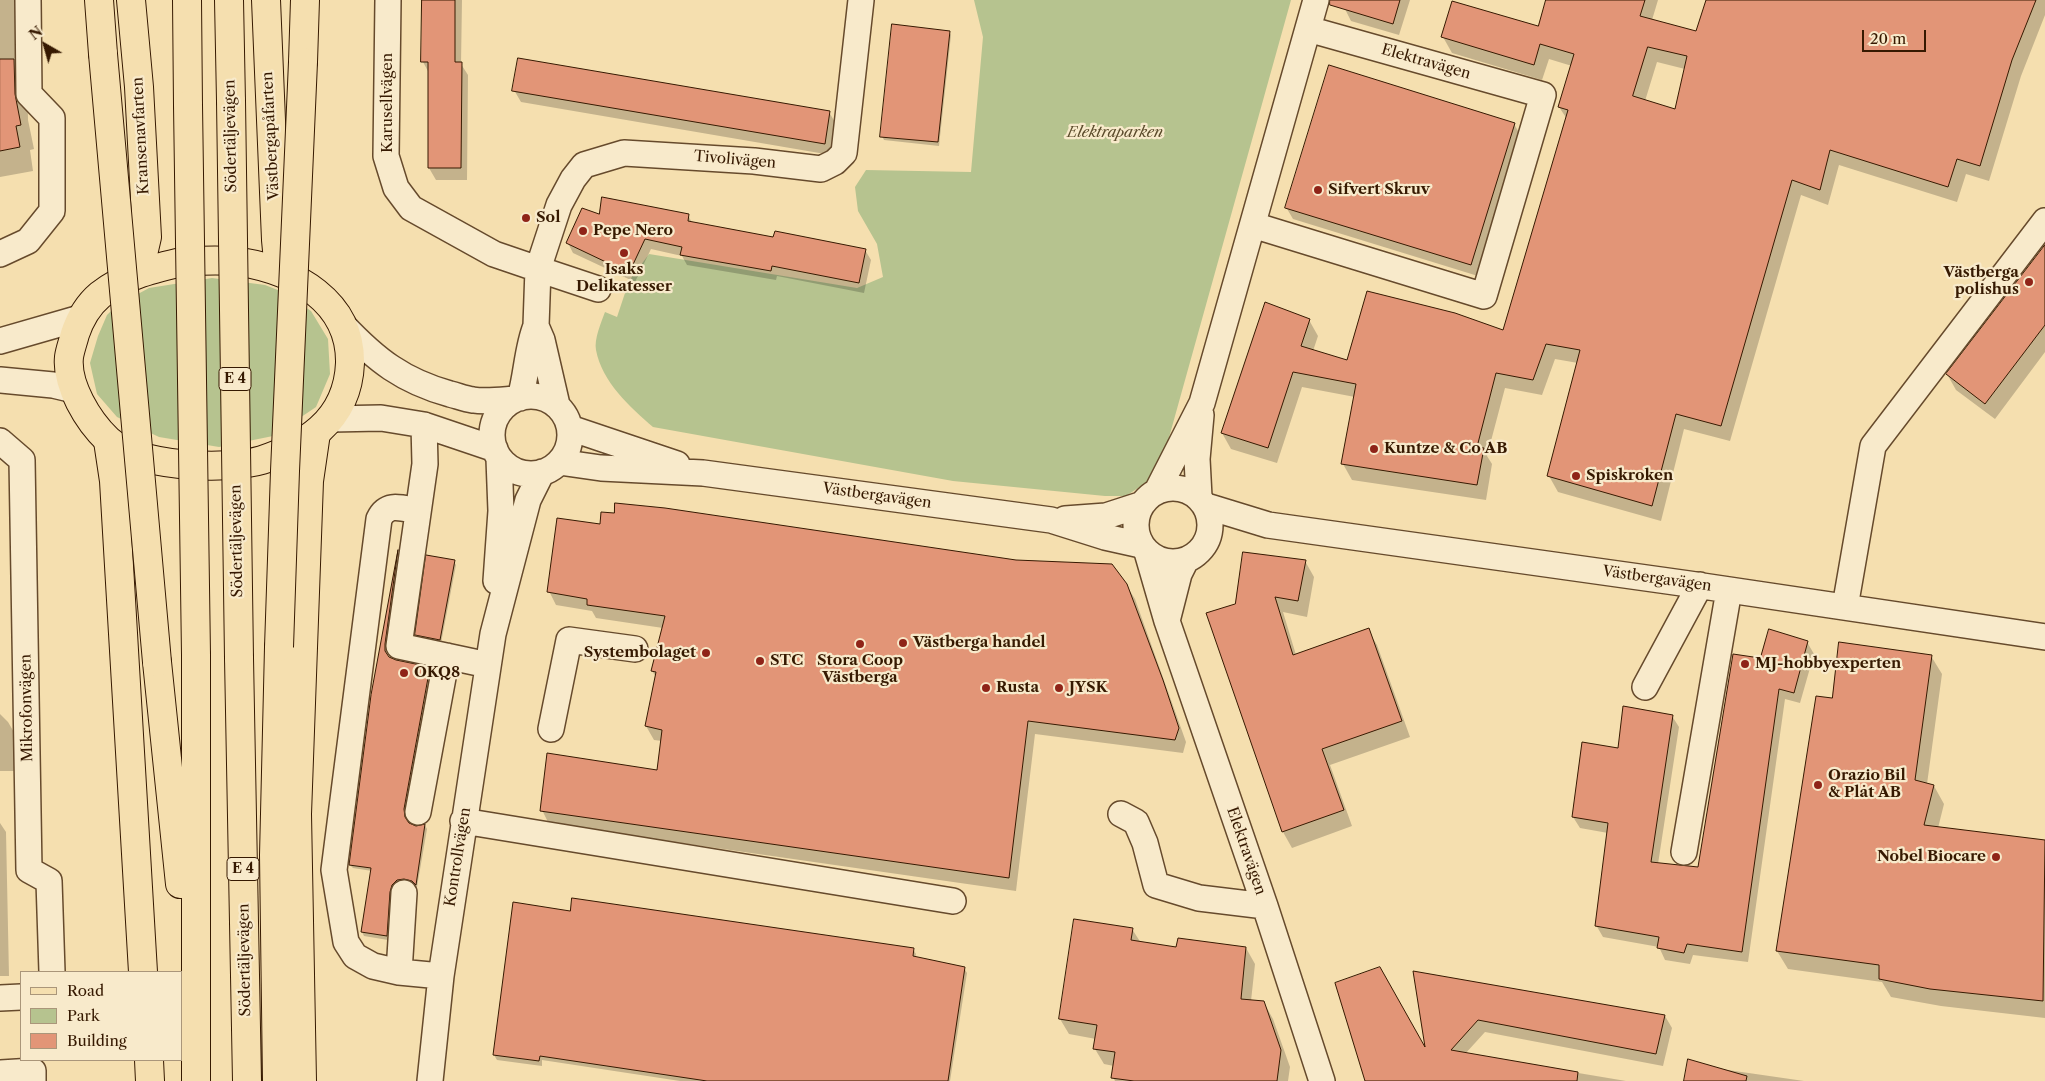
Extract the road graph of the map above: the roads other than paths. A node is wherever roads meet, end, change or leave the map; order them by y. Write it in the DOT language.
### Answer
graph roads {
  1 [pos="28,0"];
  2 [pos="100,0"];
  3 [pos="131,0"];
  4 [pos="187,0"];
  5 [pos="229,0"];
  6 [pos="266,0"];
  7 [pos="305,0"];
  8 [pos="388,0"];
  9 [pos="861,0"];
  10 [pos="1316,0"];
  11 [pos="1308,29"];
  12 [pos="2045,221"];
  13 [pos="1253,225"];
  14 [pos="0,254"];
  15 [pos="538,269"];
  16 [pos="279,271"];
  17 [pos="139,272"];
  18 [pos="598,289"];
  19 [pos="80,318"];
  20 [pos="343,325"];
  21 [pos="536,326"];
  22 [pos="0,341"];
  23 [pos="0,380"];
  24 [pos="74,390"];
  25 [pos="518,398"];
  26 [pos="1202,403"];
  27 [pos="557,405"];
  28 [pos="323,426"];
  29 [pos="424,426"];
  30 [pos="570,428"];
  31 [pos="108,440"];
  32 [pos="0,441"];
  33 [pos="497,454"];
  34 [pos="551,467"];
  35 [pos="703,473"];
  36 [pos="1149,498"];
  37 [pos="1202,502"];
  38 [pos="417,511"];
  39 [pos="1051,520"];
  40 [pos="1268,525"];
  41 [pos="1208,538"];
  42 [pos="1144,549"];
  43 [pos="1186,560"];
  44 [pos="1700,585"];
  45 [pos="1729,590"];
  46 [pos="1845,607"];
  47 [pos="1167,621"];
  48 [pos="493,634"];
  49 [pos="2045,636"];
  50 [pos="635,649"];
  51 [pos="447,656"];
  52 [pos="488,666"];
  53 [pos="1645,688"];
  54 [pos="551,729"];
  55 [pos="418,812"];
  56 [pos="1121,814"];
  57 [pos="464,821"];
  58 [pos="1684,852"];
  59 [pos="404,894"];
  60 [pos="953,901"];
  61 [pos="1265,906"];
  62 [pos="52,971"];
  63 [pos="144,971"];
  64 [pos="399,972"];
  65 [pos="441,976"];
  66 [pos="20,997"];
  67 [pos="0,998"];
  68 [pos="195,1020"];
  69 [pos="149,1061"];
  70 [pos="0,1073"];
  71 [pos="33,1076"];
  72 [pos="150,1081"];
  73 [pos="196,1081"];
  74 [pos="247,1081"];
  75 [pos="277,1081"];
  76 [pos="302,1081"];
  77 [pos="430,1081"];
  78 [pos="1322,1081"];
  1 -- 14 [label="street"];
  2 -- 68 [label="main road, bridge"];
  3 -- 17 [label="main road, Kransenavfarten"];
  4 -- 68 [label="main road, bridge"];
  5 -- 74 [label="main road, Södertäljevägen / E 4, bridge"];
  6 -- 16 [label="main road, Västbergapåfarten"];
  7 -- 75 [label="main road, bridge"];
  8 -- 15 [label="street, Karusellvägen"];
  9 -- 15 [label="street, Tivolivägen"];
  10 -- 11 [label="street"];
  11 -- 13 [label="street"];
  11 -- 13 [label="street, Elektravägen"];
  12 -- 46 [label="street"];
  13 -- 26 [label="street"];
  15 -- 18 [label="street, Karusellvägen"];
  15 -- 21 [label="street"];
  16 -- 17 [label="main road"];
  16 -- 20 [label="main road"];
  17 -- 19 [label="main road"];
  19 -- 22 [label="street"];
  19 -- 24 [label="main road"];
  20 -- 25 [label="street"];
  20 -- 28 [label="main road"];
  21 -- 25 [label="street"];
  21 -- 27 [label="street"];
  23 -- 24 [label="street"];
  24 -- 31 [label="main road"];
  25 -- 27 [label="street"];
  25 -- 33 [label="street"];
  26 -- 36 [label="street"];
  26 -- 37 [label="street"];
  27 -- 30 [label="street"];
  28 -- 29 [label="street"];
  28 -- 31 [label="main road"];
  28 -- 76 [label="main road"];
  29 -- 33 [label="street"];
  29 -- 38 [label="street"];
  30 -- 34 [label="street"];
  30 -- 35 [label="street, Västbergavägen"];
  31 -- 63 [label="main road"];
  32 -- 62 [label="street, Mikrofonvägen"];
  33 -- 34 [label="street"];
  33 -- 48 [label="street, Kontrollvägen"];
  34 -- 35 [label="street, Västbergavägen"];
  34 -- 48 [label="street, Kontrollvägen"];
  35 -- 39 [label="street, Västbergavägen"];
  36 -- 37 [label="street"];
  36 -- 39 [label="street, Västbergavägen"];
  36 -- 42 [label="street"];
  37 -- 40 [label="street, Västbergavägen"];
  37 -- 41 [label="street"];
  38 -- 51 [label="street"];
  38 -- 64 [label="street"];
  39 -- 42 [label="street, Västbergavägen"];
  40 -- 41 [label="street, Västbergavägen"];
  40 -- 44 [label="street, Västbergavägen"];
  41 -- 43 [label="street"];
  42 -- 43 [label="street"];
  42 -- 47 [label="street, Elektravägen"];
  43 -- 47 [label="street"];
  44 -- 45 [label="street, Västbergavägen"];
  44 -- 53 [label="street"];
  45 -- 46 [label="street, Västbergavägen"];
  45 -- 58 [label="street"];
  46 -- 49 [label="street, Västbergavägen"];
  47 -- 61 [label="street, Elektravägen"];
  48 -- 52 [label="street, Kontrollvägen"];
  50 -- 54 [label="street"];
  51 -- 52 [label="street"];
  51 -- 55 [label="street"];
  52 -- 57 [label="street, Kontrollvägen"];
  56 -- 61 [label="street"];
  57 -- 60 [label="street"];
  57 -- 65 [label="street, Kontrollvägen"];
  59 -- 64 [label="street"];
  61 -- 78 [label="street, Elektravägen"];
  64 -- 65 [label="street"];
  65 -- 77 [label="street, Kontrollvägen"];
  66 -- 67 [label="street"];
  68 -- 73 [label="main road"];
  69 -- 72 [label="main road"];
  70 -- 71 [label="street"];
}
